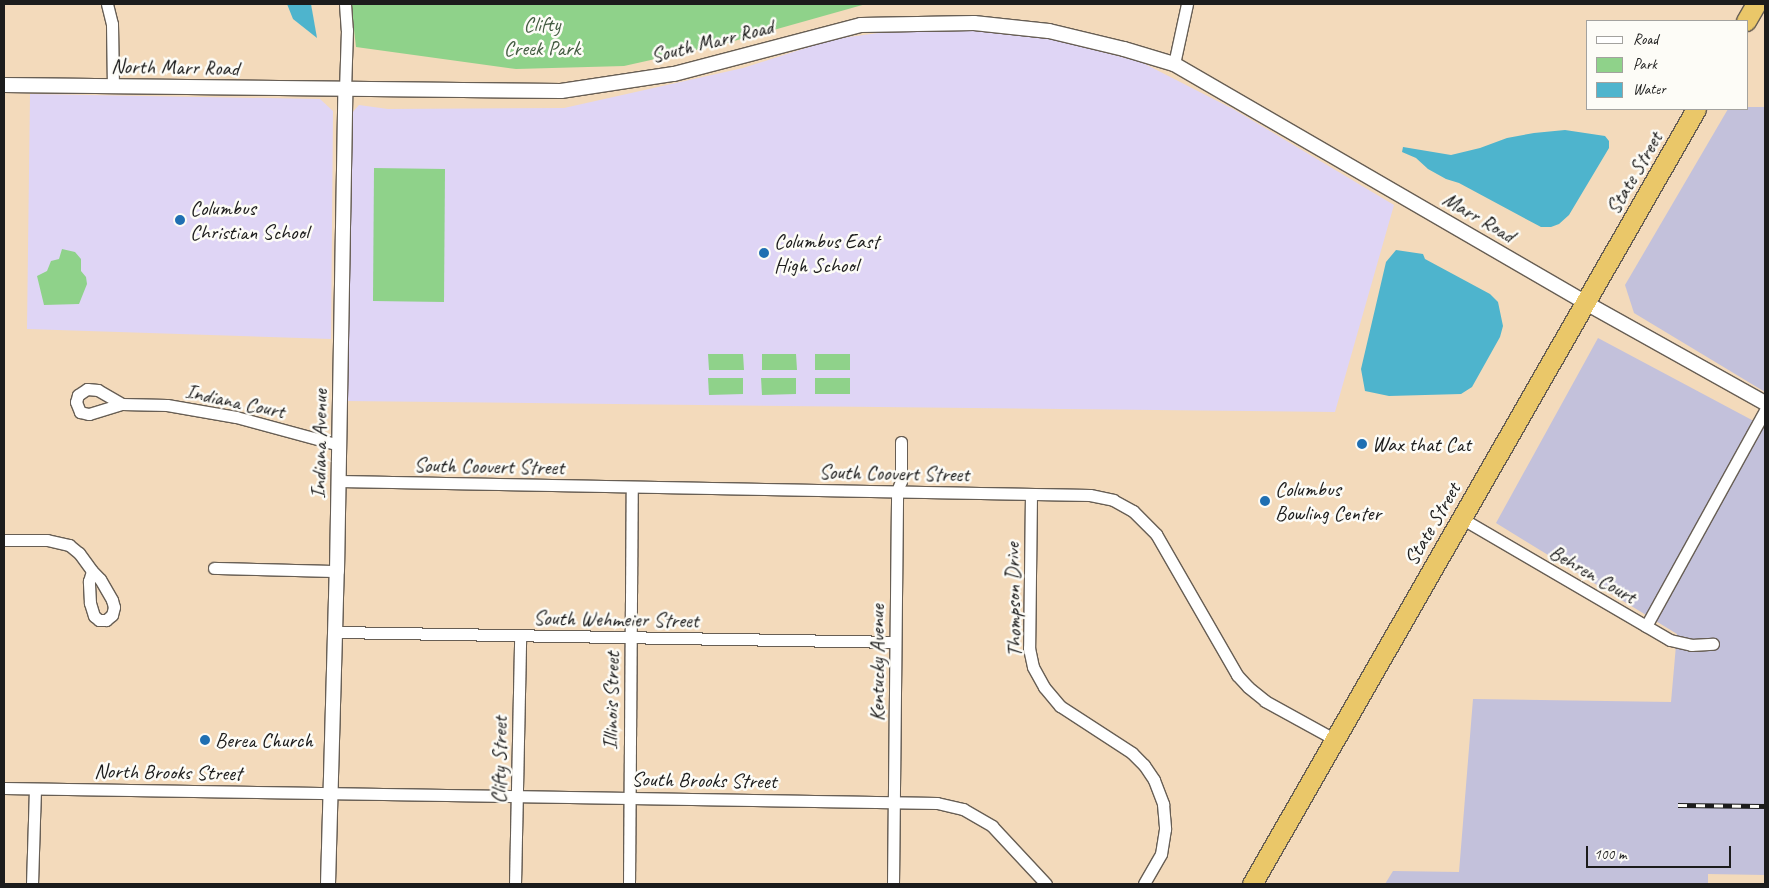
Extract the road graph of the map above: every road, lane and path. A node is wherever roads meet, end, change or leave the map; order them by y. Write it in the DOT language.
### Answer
graph roads {
  1 [pos="107,4"];
  2 [pos="345,4"];
  3 [pos="1187,4"];
  4 [pos="1756,4"];
  5 [pos="1747,20"];
  6 [pos="1174,64"];
  7 [pos="4,85"];
  8 [pos="113,86"];
  9 [pos="345,90"];
  10 [pos="1695,110"];
  11 [pos="1586,303"];
  12 [pos="1765,403"];
  13 [pos="122,404"];
  14 [pos="1765,410"];
  15 [pos="901,442"];
  16 [pos="339,445"];
  17 [pos="339,481"];
  18 [pos="632,488"];
  19 [pos="897,491"];
  20 [pos="1031,494"];
  21 [pos="1461,518"];
  22 [pos="4,540"];
  23 [pos="214,568"];
  24 [pos="92,571"];
  25 [pos="337,571"];
  26 [pos="1646,626"];
  27 [pos="336,632"];
  28 [pos="520,636"];
  29 [pos="631,637"];
  30 [pos="895,642"];
  31 [pos="1713,644"];
  32 [pos="1334,740"];
  33 [pos="4,788"];
  34 [pos="35,789"];
  35 [pos="331,793"];
  36 [pos="517,796"];
  37 [pos="628,797"];
  38 [pos="894,803"];
  39 [pos="32,884"];
  40 [pos="328,884"];
  41 [pos="515,884"];
  42 [pos="629,884"];
  43 [pos="894,884"];
  44 [pos="1046,884"];
  45 [pos="1144,884"];
  46 [pos="1252,884"];
  1 -- 8 [label="street"];
  2 -- 9 [label="street, Indiana Avenue"];
  3 -- 6 [label="street"];
  4 -- 5 [label="highway"];
  6 -- 9 [label="street, South Marr Road"];
  6 -- 11 [label="street, Marr Road"];
  7 -- 8 [label="street, North Marr Road"];
  8 -- 9 [label="street, North Marr Road"];
  9 -- 16 [label="street, Indiana Avenue"];
  10 -- 11 [label="highway, State Street"];
  11 -- 12 [label="street, Marr Road"];
  11 -- 21 [label="highway, State Street"];
  13 -- 16 [label="street, Indiana Court"];
  14 -- 26 [label="street"];
  15 -- 19 [label="street, Kentucky Avenue"];
  16 -- 17 [label="street, Indiana Avenue"];
  17 -- 18 [label="street, South Coovert Street"];
  17 -- 25 [label="street, Indiana Avenue"];
  18 -- 19 [label="street, South Coovert Street"];
  18 -- 29 [label="street, Illinois Street"];
  19 -- 20 [label="street, South Coovert Street"];
  19 -- 30 [label="street, Kentucky Avenue"];
  20 -- 32 [label="street, South Coovert Street"];
  20 -- 45 [label="street, Thompson Drive"];
  21 -- 26 [label="street, Behren Court"];
  21 -- 32 [label="highway, State Street"];
  22 -- 24 [label="street"];
  23 -- 25 [label="street"];
  25 -- 27 [label="street, Indiana Avenue"];
  26 -- 31 [label="street, Behren Court"];
  27 -- 28 [label="street, South Wehmeier Street"];
  27 -- 35 [label="street, Indiana Avenue"];
  28 -- 29 [label="street, South Wehmeier Street"];
  28 -- 36 [label="street, Clifty Street"];
  29 -- 30 [label="street, South Wehmeier Street"];
  29 -- 37 [label="street, Illinois Street"];
  30 -- 38 [label="street, Kentucky Avenue"];
  32 -- 46 [label="highway, State Street"];
  33 -- 34 [label="street, North Brooks Street"];
  34 -- 35 [label="street, North Brooks Street"];
  34 -- 39 [label="street"];
  35 -- 36 [label="street, South Brooks Street"];
  35 -- 40 [label="street, Indiana Avenue"];
  36 -- 37 [label="street, South Brooks Street"];
  36 -- 41 [label="street, Clifty Street"];
  37 -- 38 [label="street, South Brooks Street"];
  37 -- 42 [label="street, Illinois Street"];
  38 -- 43 [label="street, Kentucky Avenue"];
  38 -- 44 [label="street, South Brooks Street"];
}
